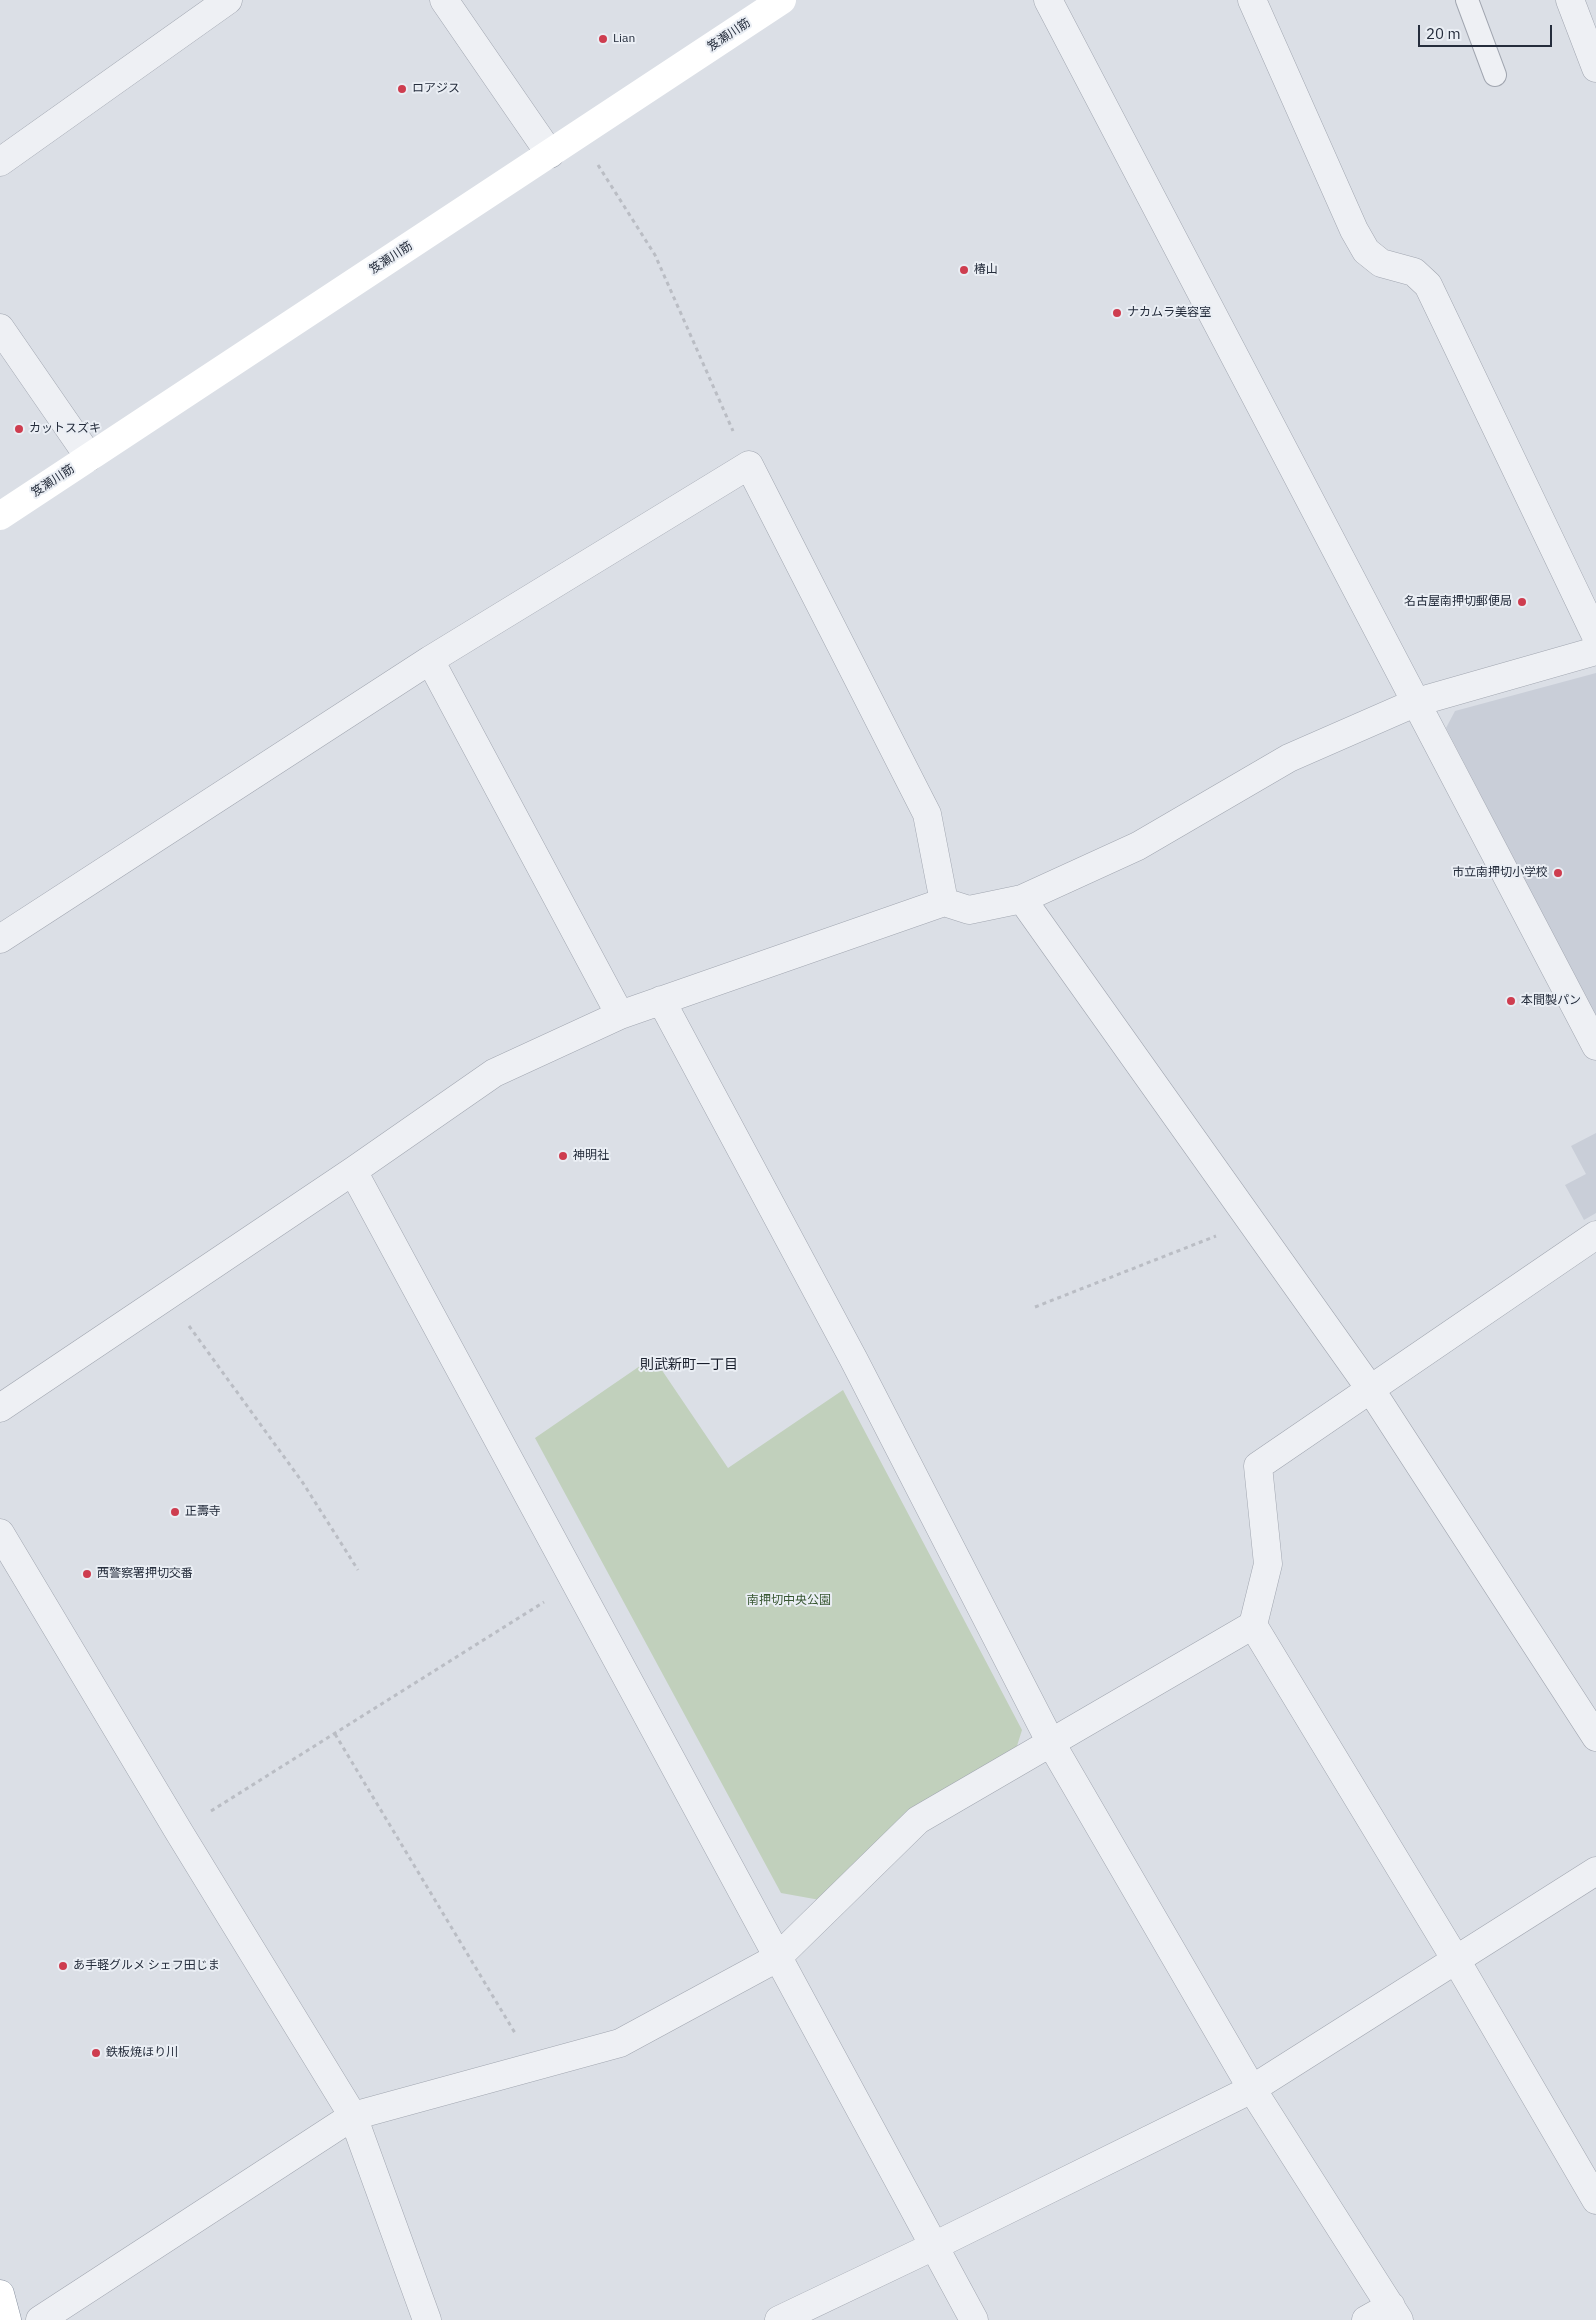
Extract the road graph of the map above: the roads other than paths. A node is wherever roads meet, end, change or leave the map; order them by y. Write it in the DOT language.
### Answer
graph roads {
  1 [pos="228,0"];
  2 [pos="444,0"];
  3 [pos="782,0"];
  4 [pos="1048,0"];
  5 [pos="1252,0"];
  6 [pos="1467,0"];
  7 [pos="1570,0"];
  8 [pos="1596,68"];
  9 [pos="1495,75"];
  10 [pos="550,154"];
  11 [pos="0,162"];
  12 [pos="0,328"];
  13 [pos="89,457"];
  14 [pos="0,516"];
  15 [pos="1596,636"];
  16 [pos="1596,650"];
  17 [pos="430,660"];
  18 [pos="1417,702"];
  19 [pos="1022,898"];
  20 [pos="944,902"];
  21 [pos="0,939"];
  22 [pos="661,1000"];
  23 [pos="620,1015"];
  24 [pos="1596,1046"];
  25 [pos="353,1171"];
  26 [pos="1596,1235"];
  27 [pos="1371,1390"];
  28 [pos="0,1408"];
  29 [pos="0,1533"];
  30 [pos="1253,1625"];
  31 [pos="1596,1737"];
  32 [pos="1051,1743"];
  33 [pos="1596,1871"];
  34 [pos="777,1958"];
  35 [pos="1456,1960"];
  36 [pos="1252,2089"];
  37 [pos="353,2116"];
  38 [pos="1596,2200"];
  39 [pos="934,2246"];
  40 [pos="0,2294"];
  41 [pos="1395,2313"];
  42 [pos="7,2320"];
  43 [pos="40,2320"];
  44 [pos="427,2320"];
  45 [pos="779,2320"];
  46 [pos="974,2320"];
  47 [pos="1366,2320"];
  1 -- 11 [label="street"];
  2 -- 10 [label="street"];
  3 -- 10 [label="main road, 笈瀬川筋"];
  4 -- 18 [label="street"];
  5 -- 15 [label="street"];
  6 -- 9 [label="lane"];
  7 -- 8 [label="street"];
  10 -- 13 [label="main road, 笈瀬川筋"];
  12 -- 13 [label="street"];
  13 -- 14 [label="main road, 笈瀬川筋"];
  16 -- 18 [label="street"];
  17 -- 20 [label="street"];
  17 -- 21 [label="street"];
  17 -- 23 [label="street"];
  18 -- 19 [label="street"];
  18 -- 24 [label="street"];
  19 -- 20 [label="street"];
  19 -- 27 [label="street"];
  20 -- 22 [label="street"];
  22 -- 23 [label="street"];
  22 -- 32 [label="street"];
  23 -- 25 [label="street"];
  25 -- 28 [label="street"];
  25 -- 34 [label="street"];
  26 -- 27 [label="street"];
  27 -- 30 [label="street"];
  27 -- 31 [label="street"];
  29 -- 37 [label="street"];
  30 -- 32 [label="street"];
  30 -- 35 [label="street"];
  32 -- 34 [label="street"];
  32 -- 36 [label="street"];
  33 -- 35 [label="street"];
  34 -- 37 [label="street"];
  34 -- 39 [label="street"];
  35 -- 36 [label="street"];
  35 -- 38 [label="street"];
  36 -- 39 [label="street"];
  36 -- 41 [label="street"];
  37 -- 43 [label="street"];
  37 -- 44 [label="street"];
  39 -- 45 [label="street"];
  39 -- 46 [label="street"];
  40 -- 42 [label="main road"];
  41 -- 47 [label="street"];
}
